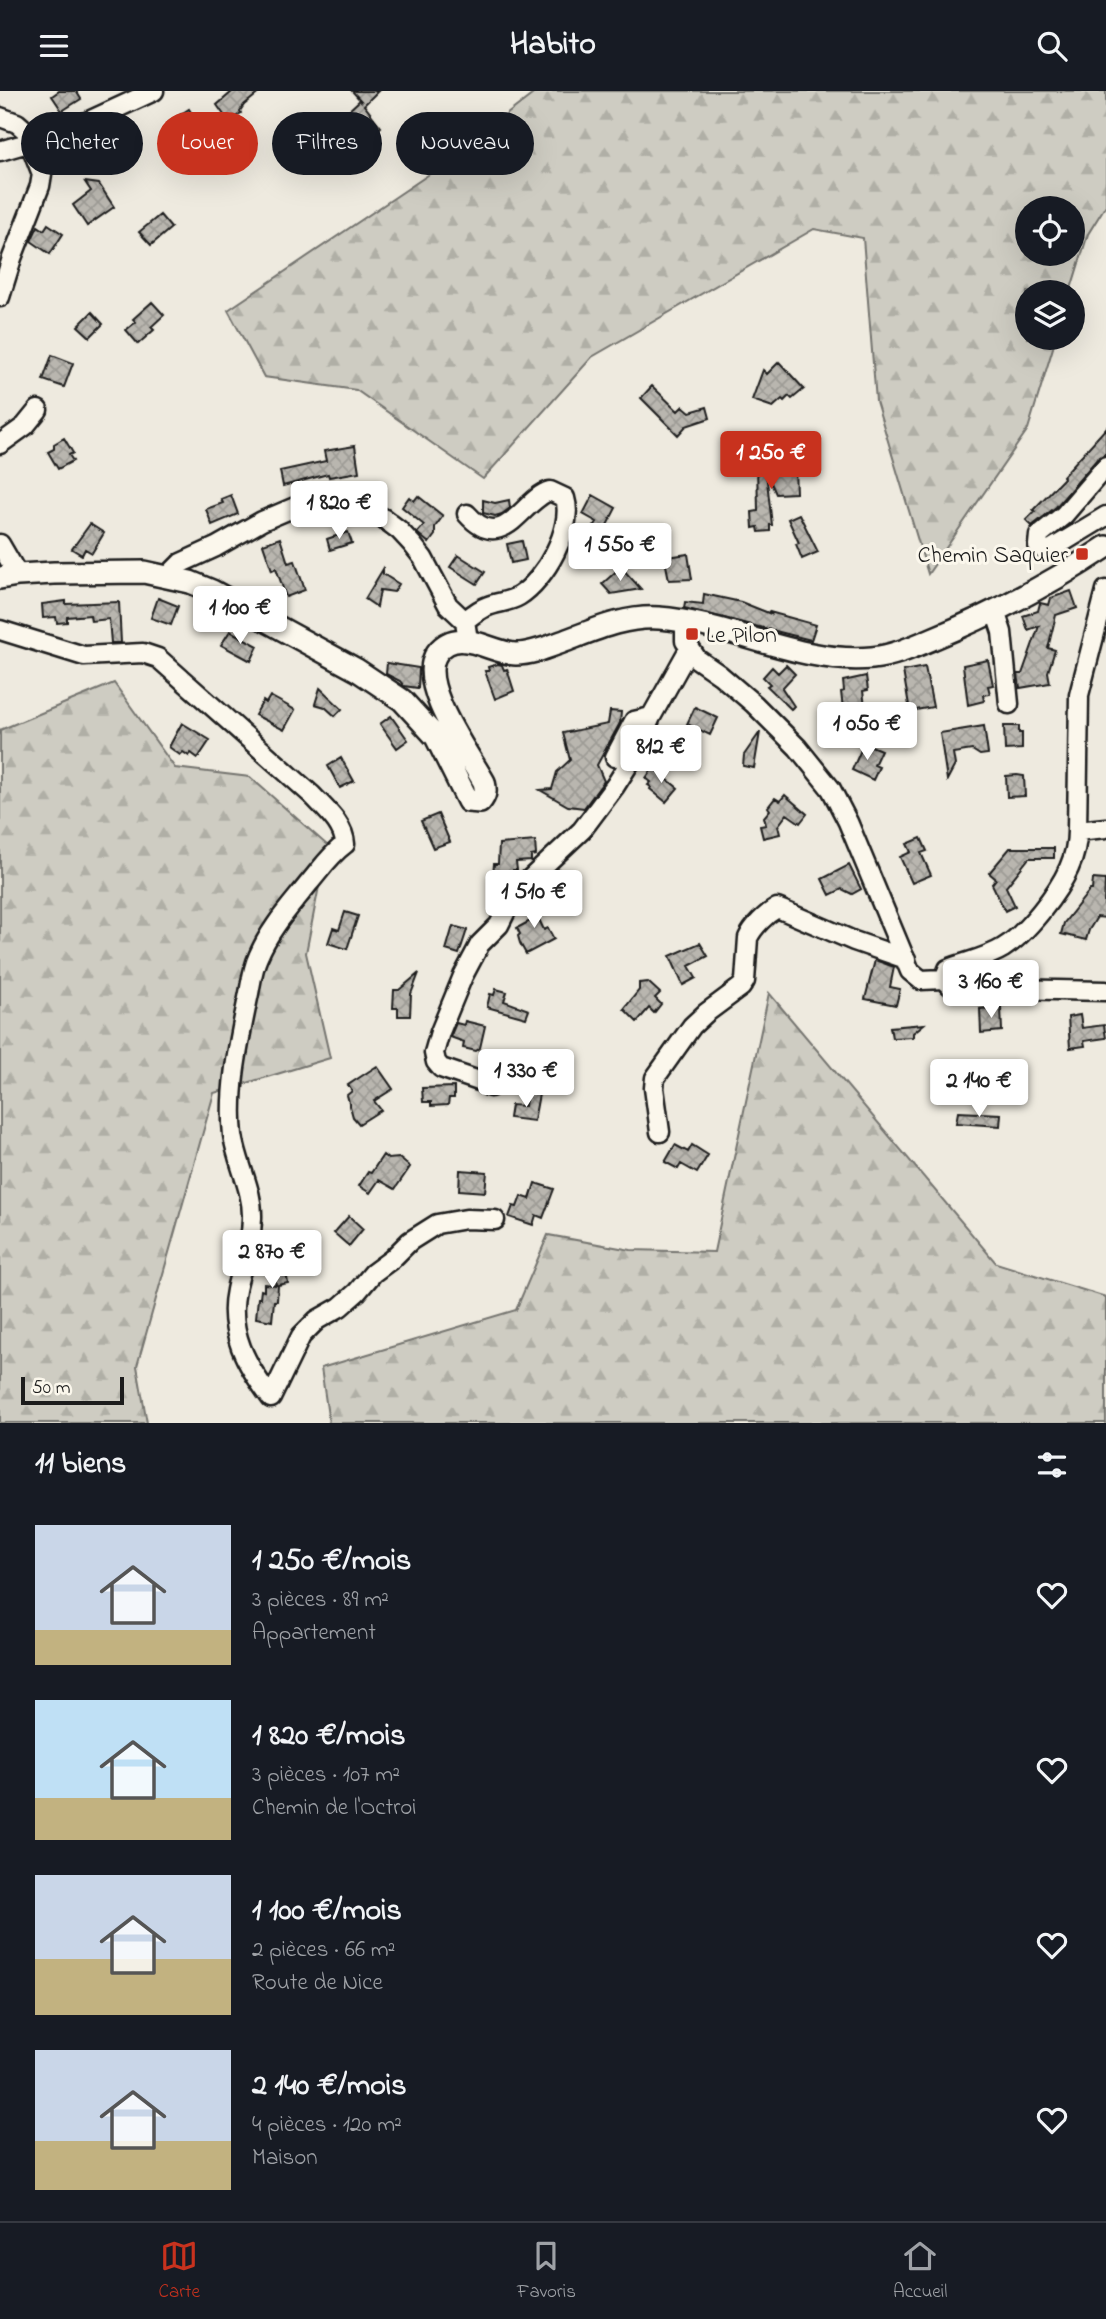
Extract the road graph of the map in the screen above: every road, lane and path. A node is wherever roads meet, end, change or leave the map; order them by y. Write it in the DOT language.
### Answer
graph roads {
  1 [pos="154,91"];
  2 [pos="108,112"];
  3 [pos="0,117"];
  4 [pos="21,126"];
  5 [pos="21,146"];
  6 [pos="0,152"];
  7 [pos="42,175"];
  8 [pos="0,297"];
  9 [pos="38,410"];
  10 [pos="0,444"];
  11 [pos="1106,465"];
  12 [pos="467,514"];
  13 [pos="1106,516"];
  14 [pos="0,544"];
  15 [pos="1105,550"];
  16 [pos="9,576"];
  17 [pos="168,576"];
  18 [pos="1106,590"];
  19 [pos="995,611"];
  20 [pos="685,622"];
  21 [pos="0,630"];
  22 [pos="467,630"];
  23 [pos="689,649"];
  24 [pos="1009,704"];
  25 [pos="652,717"];
  26 [pos="615,757"];
  27 [pos="1106,828"];
  28 [pos="1077,831"];
  29 [pos="906,959"];
  30 [pos="944,979"];
  31 [pos="1106,991"];
  32 [pos="490,1087"];
  33 [pos="660,1132"];
  34 [pos="495,1220"];
  1 -- 2 [label="street"];
  3 -- 4 [label="street"];
  5 -- 6 [label="street"];
  7 -- 8 [label="street"];
  9 -- 10 [label="street"];
  11 -- 13 [label="street"];
  12 -- 22 [label="street"];
  14 -- 16 [label="street"];
  15 -- 19 [label="main road"];
  16 -- 17 [label="main road"];
  17 -- 22 [label="street"];
  17 -- 22 [label="main road"];
  18 -- 28 [label="street"];
  19 -- 20 [label="main road"];
  19 -- 24 [label="street"];
  20 -- 22 [label="main road"];
  20 -- 23 [label="street"];
  21 -- 34 [label="street"];
  23 -- 25 [label="street"];
  23 -- 29 [label="street"];
  25 -- 26 [label="street"];
  25 -- 32 [label="street"];
  27 -- 28 [label="street"];
  28 -- 30 [label="street"];
  29 -- 30 [label="street"];
  29 -- 33 [label="street"];
  30 -- 31 [label="street"];
}
